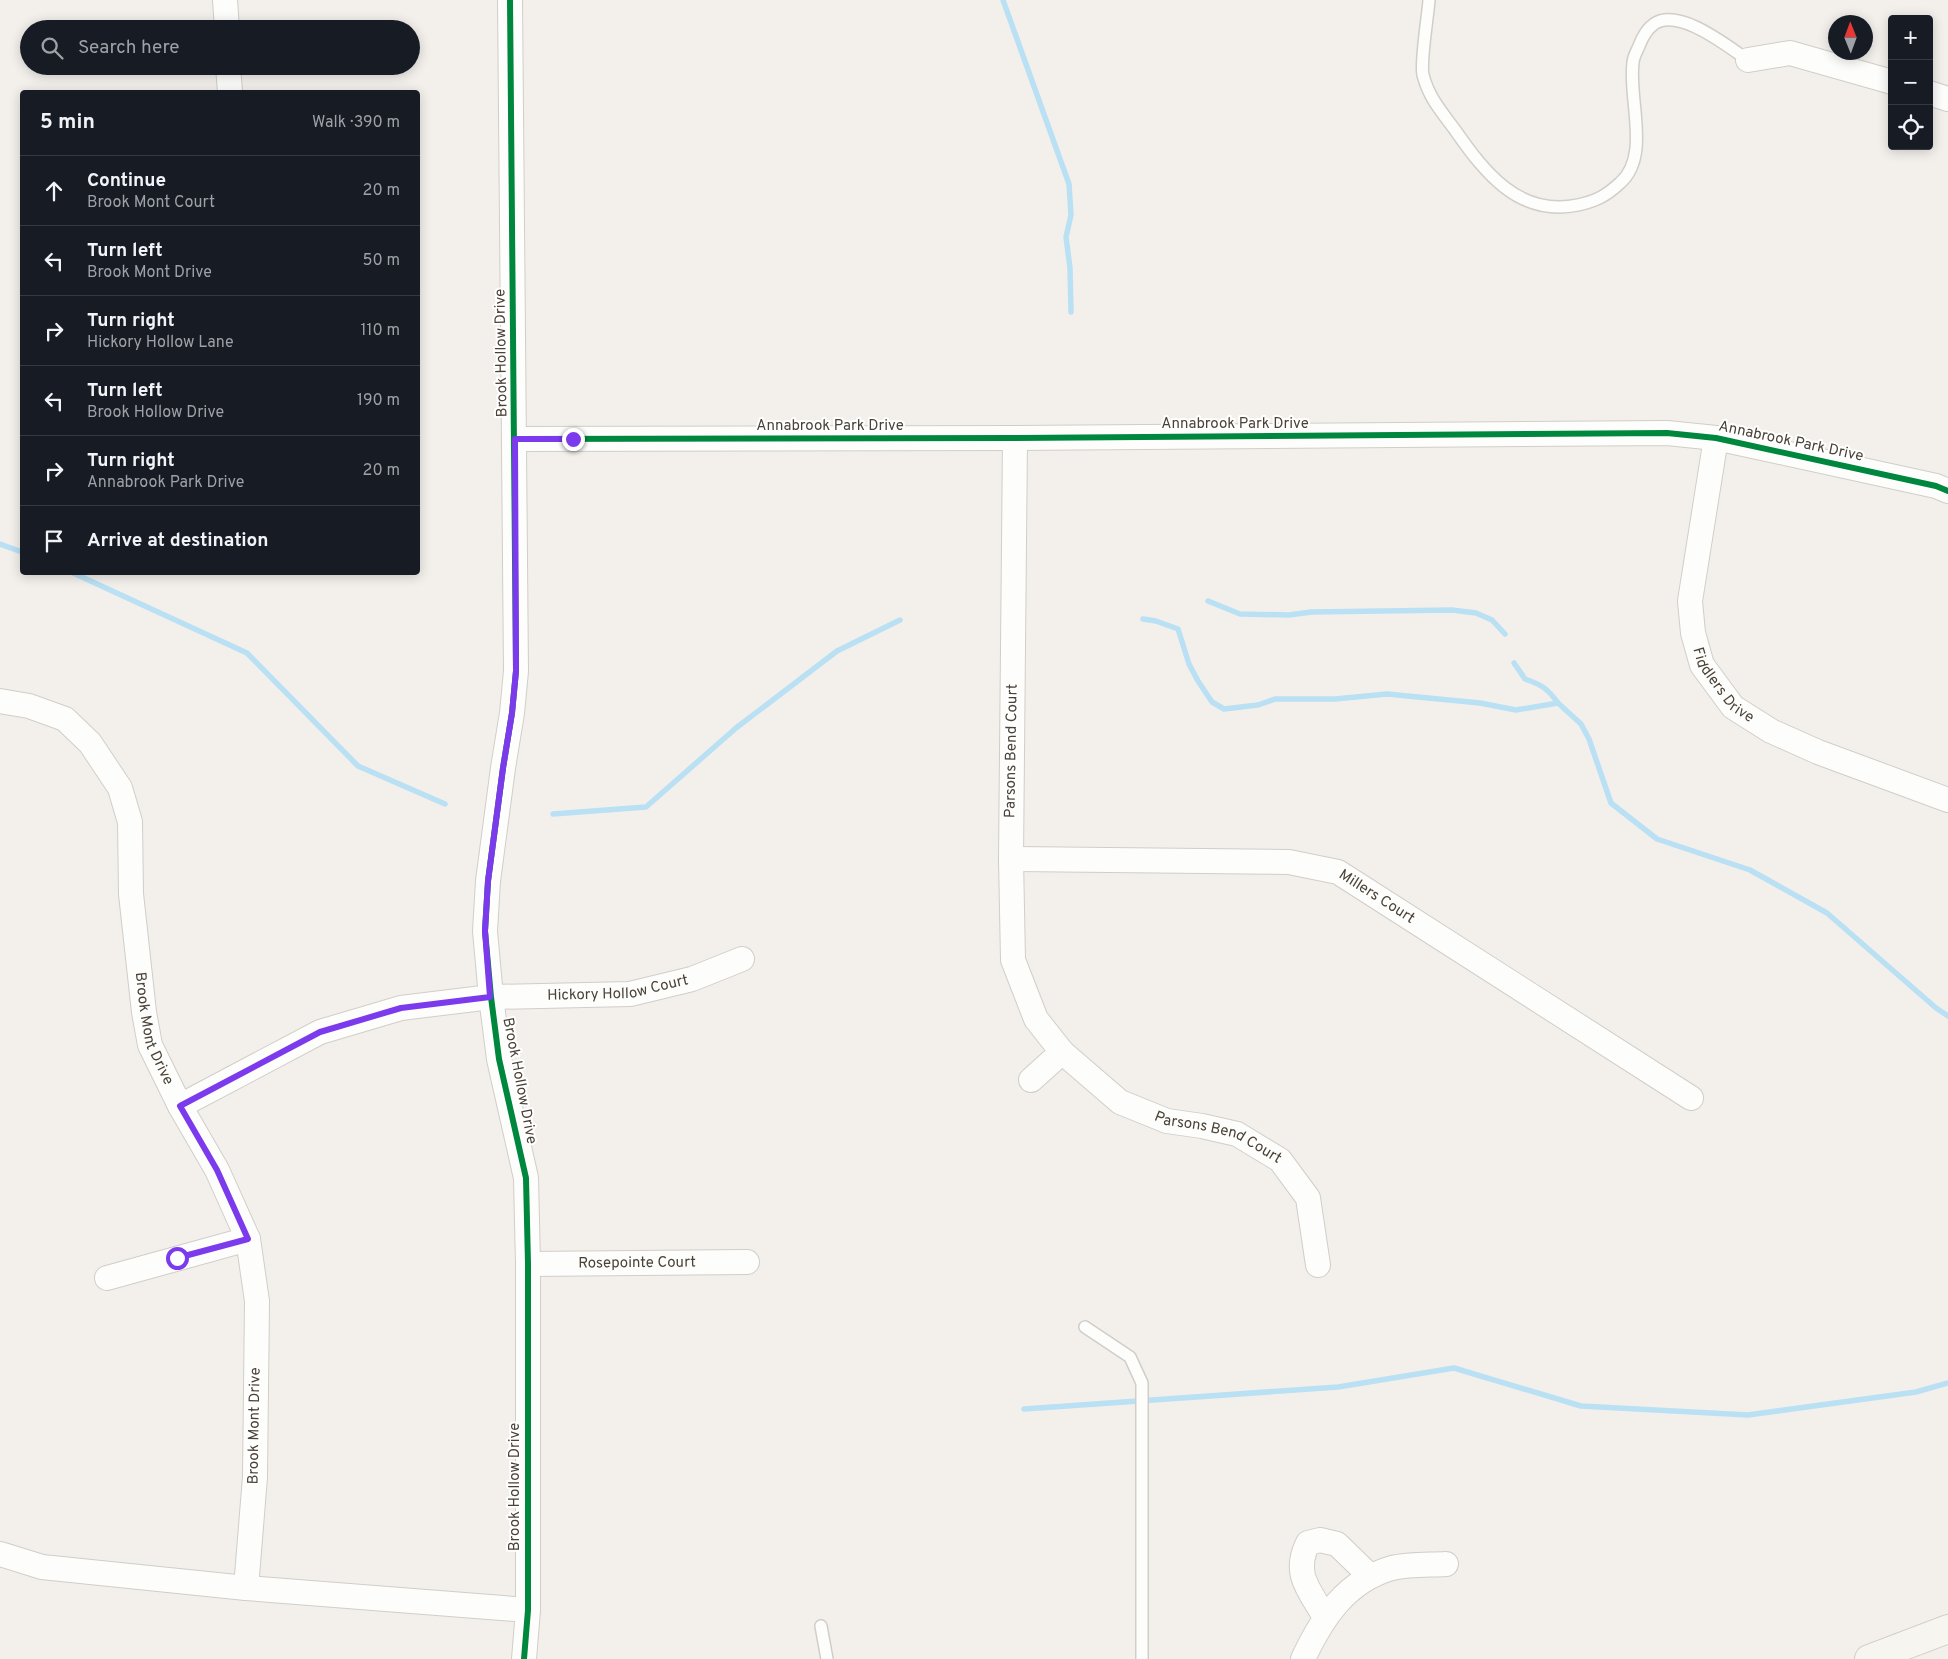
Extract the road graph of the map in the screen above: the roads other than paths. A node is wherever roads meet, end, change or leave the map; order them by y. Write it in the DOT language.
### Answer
graph roads {
  1 [pos="225,0"];
  2 [pos="510,0"];
  3 [pos="1429,0"];
  4 [pos="226,20"];
  5 [pos="1748,60"];
  6 [pos="229,75"];
  7 [pos="1888,81"];
  8 [pos="230,90"];
  9 [pos="1933,94"];
  10 [pos="1948,99"];
  11 [pos="1016,438"];
  12 [pos="1716,438"];
  13 [pos="515,439"];
  14 [pos="1948,492"];
  15 [pos="0,701"];
  16 [pos="1948,800"];
  17 [pos="1011,859"];
  18 [pos="742,959"];
  19 [pos="490,997"];
  20 [pos="1062,1052"];
  21 [pos="1030,1080"];
  22 [pos="1690,1098"];
  23 [pos="180,1106"];
  24 [pos="248,1239"];
  25 [pos="747,1262"];
  26 [pos="528,1264"];
  27 [pos="1318,1265"];
  28 [pos="107,1278"];
  29 [pos="1085,1327"];
  30 [pos="0,1554"];
  31 [pos="1446,1564"];
  32 [pos="1370,1576"];
  33 [pos="246,1588"];
  34 [pos="528,1610"];
  35 [pos="1325,1617"];
  36 [pos="821,1626"];
  37 [pos="1948,1629"];
  38 [pos="524,1659"];
  39 [pos="828,1659"];
  40 [pos="1142,1659"];
  41 [pos="1303,1659"];
  42 [pos="1868,1659"];
  1 -- 4 [label="street"];
  2 -- 13 [label="street, Brook Hollow Drive"];
  3 -- 5 [label="lane"];
  5 -- 7 [label="street"];
  6 -- 8 [label="street"];
  9 -- 10 [label="street"];
  11 -- 12 [label="street, Annabrook Park Drive"];
  11 -- 13 [label="street, Annabrook Park Drive"];
  11 -- 17 [label="street, Parsons Bend Court"];
  12 -- 14 [label="street, Annabrook Park Drive"];
  12 -- 16 [label="street, Fiddlers Drive"];
  13 -- 19 [label="street, Brook Hollow Drive"];
  15 -- 23 [label="street, Brook Mont Drive"];
  17 -- 20 [label="street, Parsons Bend Court"];
  17 -- 22 [label="street, Millers Court"];
  18 -- 19 [label="street, Hickory Hollow Court"];
  19 -- 23 [label="street, Hickory Hollow Court"];
  19 -- 26 [label="street, Brook Hollow Drive"];
  20 -- 21 [label="street"];
  20 -- 27 [label="street, Parsons Bend Court"];
  23 -- 24 [label="street, Brook Mont Drive"];
  24 -- 28 [label="street"];
  24 -- 33 [label="street, Brook Mont Drive"];
  25 -- 26 [label="street, Rosepointe Court"];
  26 -- 34 [label="street, Brook Hollow Drive"];
  29 -- 40 [label="lane"];
  30 -- 33 [label="street"];
  31 -- 32 [label="street"];
  32 -- 35 [label="street"];
  32 -- 35 [label="street"];
  33 -- 34 [label="street"];
  34 -- 38 [label="street, Brook Hollow Drive"];
  35 -- 41 [label="street"];
  36 -- 39 [label="lane"];
  37 -- 42 [label="main road"];
}
